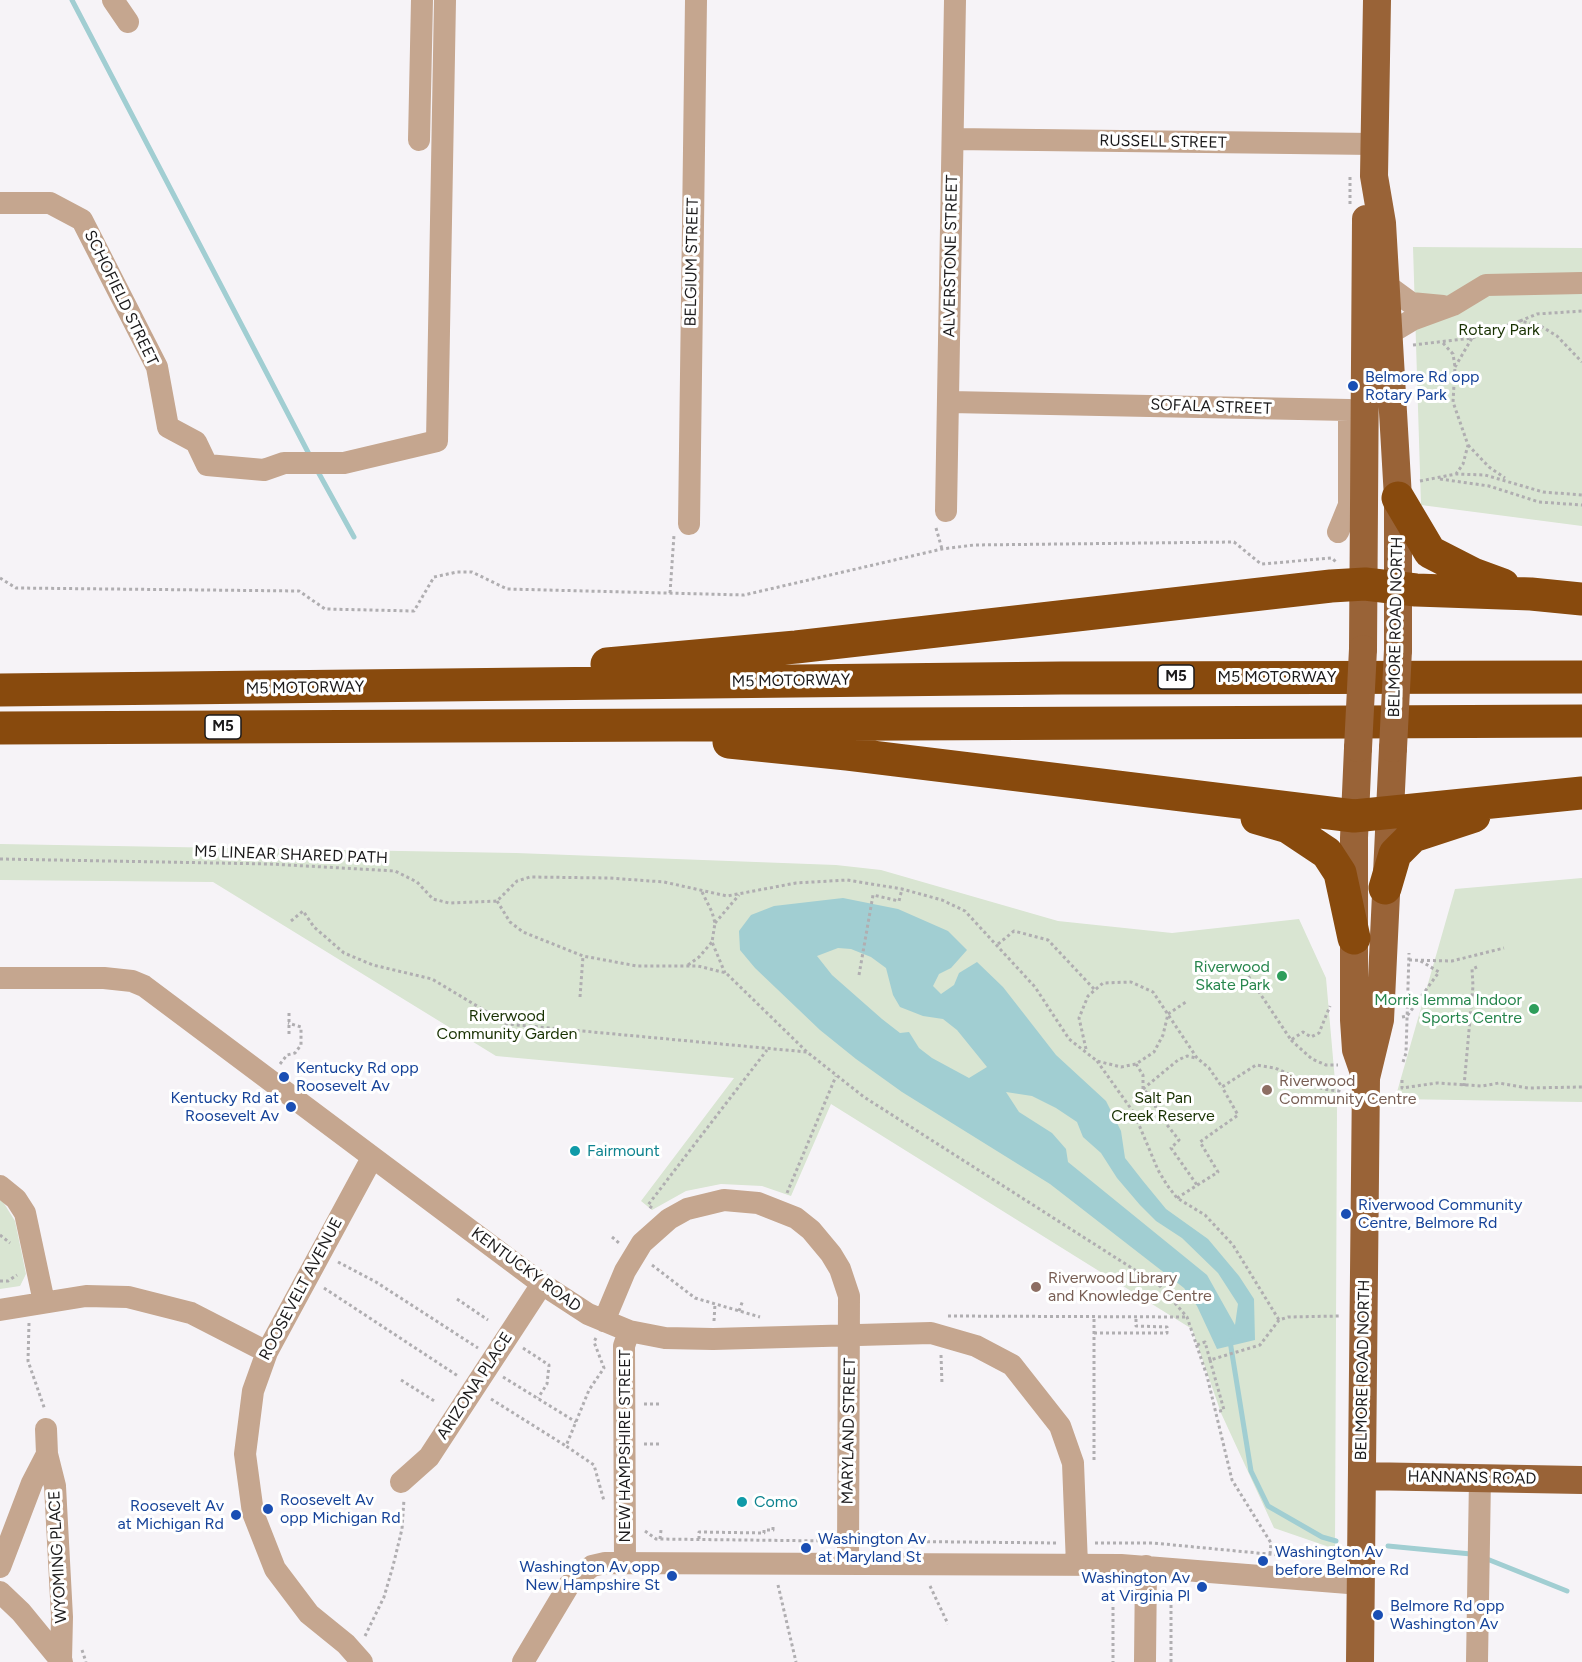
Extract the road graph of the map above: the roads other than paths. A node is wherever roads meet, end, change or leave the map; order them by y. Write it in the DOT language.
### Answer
graph roads {
  1 [pos="113,0"];
  2 [pos="422,0"];
  3 [pos="445,0"];
  4 [pos="696,0"];
  5 [pos="955,0"];
  6 [pos="1377,0"];
  7 [pos="128,22"];
  8 [pos="952,139"];
  9 [pos="419,140"];
  10 [pos="1374,144"];
  11 [pos="1374,176"];
  12 [pos="0,203"];
  13 [pos="1582,283"];
  14 [pos="1385,284"];
  15 [pos="1447,307"];
  16 [pos="1400,340"];
  17 [pos="950,402"];
  18 [pos="1405,489"];
  19 [pos="946,512"];
  20 [pos="689,524"];
  21 [pos="1338,532"];
  22 [pos="1365,584"];
  23 [pos="1399,588"];
  24 [pos="1531,594"];
  25 [pos="1582,599"];
  26 [pos="1582,677"];
  27 [pos="345,687"];
  28 [pos="0,690"];
  29 [pos="1582,721"];
  30 [pos="445,726"];
  31 [pos="0,728"];
  32 [pos="1130,790"];
  33 [pos="1582,793"];
  34 [pos="1524,800"];
  35 [pos="1389,812"];
  36 [pos="1354,816"];
  37 [pos="1385,888"];
  38 [pos="1354,938"];
  39 [pos="0,978"];
  40 [pos="1365,1078"];
  41 [pos="372,1158"];
  42 [pos="0,1186"];
  43 [pos="542,1284"];
  44 [pos="37,1303"];
  45 [pos="0,1310"];
  46 [pos="601,1329"];
  47 [pos="629,1331"];
  48 [pos="850,1335"];
  49 [pos="267,1352"];
  50 [pos="46,1429"];
  51 [pos="47,1454"];
  52 [pos="1362,1476"];
  53 [pos="1480,1478"];
  54 [pos="1582,1480"];
  55 [pos="401,1482"];
  56 [pos="848,1551"];
  57 [pos="625,1562"];
  58 [pos="1077,1565"];
  59 [pos="1146,1566"];
  60 [pos="0,1567"];
  61 [pos="1361,1584"];
  62 [pos="0,1592"];
  63 [pos="62,1661"];
  64 [pos="362,1662"];
  65 [pos="523,1662"];
  66 [pos="1145,1662"];
  67 [pos="1360,1662"];
  68 [pos="1477,1662"];
  1 -- 7 [label="street"];
  2 -- 9 [label="street"];
  3 -- 12 [label="street, SCHOFIELD STREET"];
  4 -- 20 [label="street, BELGIUM STREET"];
  5 -- 8 [label="street, ALVERSTONE STREET"];
  6 -- 10 [label="main road, BELMORE ROAD NORTH"];
  8 -- 10 [label="street, RUSSELL STREET"];
  8 -- 17 [label="street, ALVERSTONE STREET"];
  10 -- 11 [label="main road, BELMORE ROAD NORTH"];
  11 -- 14 [label="main road, BELMORE ROAD NORTH"];
  11 -- 22 [label="main road, BELMORE ROAD NORTH"];
  13 -- 15 [label="street"];
  14 -- 15 [label="street"];
  14 -- 16 [label="main road, BELMORE ROAD NORTH"];
  15 -- 16 [label="street"];
  16 -- 18 [label="main road, BELMORE ROAD NORTH"];
  17 -- 19 [label="street, ALVERSTONE STREET"];
  17 -- 21 [label="street, SOFALA STREET"];
  18 -- 23 [label="main road, BELMORE ROAD NORTH"];
  18 -- 24 [label="highway"];
  22 -- 23 [label="highway"];
  22 -- 27 [label="highway"];
  22 -- 36 [label="main road, BELMORE ROAD NORTH, bridge"];
  23 -- 24 [label="highway"];
  23 -- 35 [label="main road, BELMORE ROAD NORTH, bridge"];
  24 -- 25 [label="highway"];
  26 -- 27 [label="highway, M5 MOTORWAY / M5"];
  27 -- 28 [label="highway, M5 MOTORWAY / M5"];
  29 -- 30 [label="highway, M5"];
  30 -- 31 [label="highway, M5"];
  30 -- 32 [label="highway"];
  32 -- 36 [label="highway"];
  32 -- 38 [label="highway"];
  33 -- 34 [label="highway"];
  34 -- 35 [label="highway"];
  34 -- 37 [label="highway"];
  35 -- 36 [label="highway"];
  35 -- 37 [label="main road, BELMORE ROAD NORTH"];
  36 -- 38 [label="main road, BELMORE ROAD NORTH"];
  37 -- 40 [label="main road, BELMORE ROAD NORTH"];
  38 -- 40 [label="main road, BELMORE ROAD NORTH"];
  39 -- 41 [label="street, KENTUCKY ROAD"];
  40 -- 52 [label="main road, BELMORE ROAD NORTH"];
  41 -- 43 [label="street, KENTUCKY ROAD"];
  41 -- 49 [label="street, ROOSEVELT AVENUE"];
  42 -- 44 [label="street"];
  43 -- 46 [label="street, KENTUCKY ROAD"];
  43 -- 55 [label="street, ARIZONA PLACE"];
  44 -- 45 [label="street"];
  44 -- 49 [label="street"];
  46 -- 47 [label="street, KENTUCKY ROAD"];
  46 -- 48 [label="street, MARYLAND STREET"];
  47 -- 48 [label="street, KENTUCKY ROAD"];
  47 -- 57 [label="street, NEW HAMPSHIRE STREET"];
  48 -- 56 [label="street, MARYLAND STREET"];
  48 -- 58 [label="street, KENTUCKY ROAD"];
  49 -- 64 [label="street, ROOSEVELT AVENUE"];
  50 -- 51 [label="street, WYOMING PLACE"];
  51 -- 60 [label="street, WYOMING PLACE"];
  51 -- 63 [label="street, WYOMING PLACE"];
  52 -- 53 [label="main road, HANNANS ROAD"];
  52 -- 61 [label="main road, BELMORE ROAD NORTH"];
  53 -- 54 [label="main road, HANNANS ROAD"];
  53 -- 68 [label="street"];
  56 -- 57 [label="street"];
  56 -- 58 [label="street"];
  57 -- 65 [label="street"];
  58 -- 59 [label="street"];
  59 -- 61 [label="street"];
  59 -- 66 [label="street"];
  61 -- 67 [label="main road, BELMORE ROAD NORTH"];
  62 -- 63 [label="street"];
}
